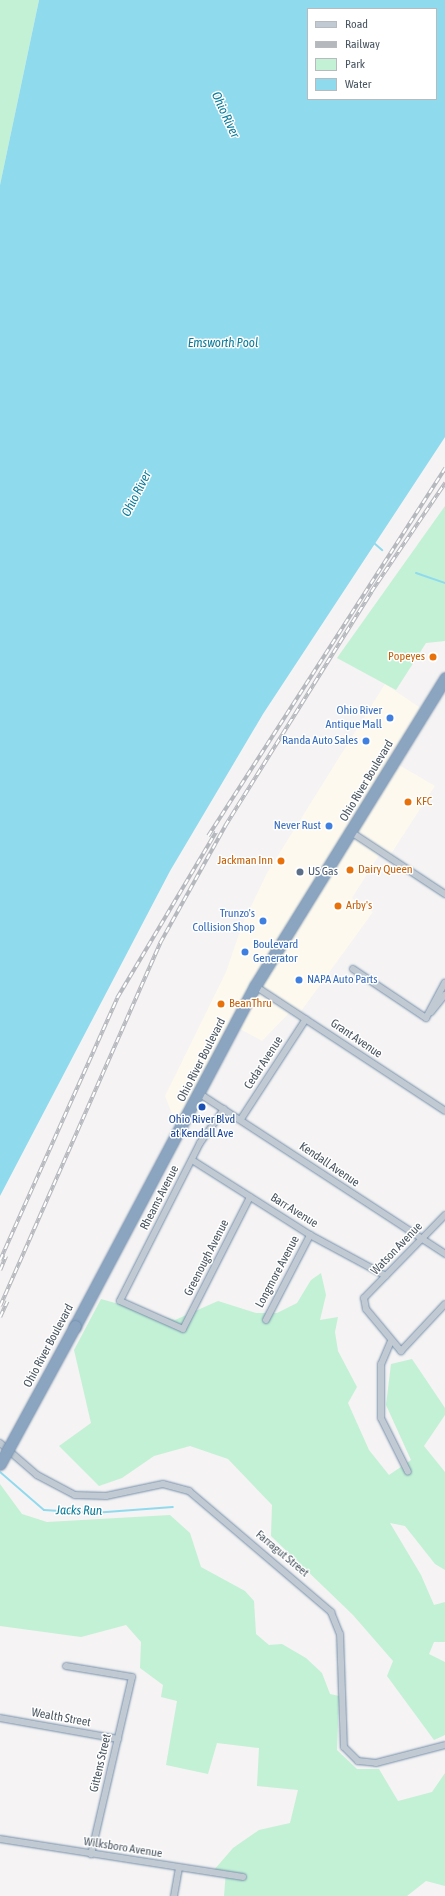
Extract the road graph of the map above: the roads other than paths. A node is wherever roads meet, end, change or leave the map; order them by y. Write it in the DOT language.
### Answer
graph roads {
  1 [pos="445,678"];
  2 [pos="351,832"];
  3 [pos="445,894"];
  4 [pos="353,969"];
  5 [pos="445,983"];
  6 [pos="255,986"];
  7 [pos="445,995"];
  8 [pos="426,1018"];
  9 [pos="306,1019"];
  10 [pos="200,1094"];
  11 [pos="224,1109"];
  12 [pos="445,1111"];
  13 [pos="241,1119"];
  14 [pos="192,1160"];
  15 [pos="250,1197"];
  16 [pos="445,1215"];
  17 [pos="310,1235"];
  18 [pos="422,1239"];
  19 [pos="445,1254"];
  20 [pos="386,1276"];
  21 [pos="445,1304"];
  22 [pos="266,1320"];
  23 [pos="183,1329"];
  24 [pos="392,1341"];
  25 [pos="0,1442"];
  26 [pos="0,1464"];
  27 [pos="408,1472"];
  28 [pos="66,1666"];
  29 [pos="0,1718"];
  30 [pos="118,1739"];
  31 [pos="445,1745"];
  32 [pos="0,1839"];
  33 [pos="91,1854"];
  34 [pos="179,1868"];
  35 [pos="243,1877"];
  36 [pos="174,1896"];
  1 -- 2 [label="highway, Ohio River Boulevard"];
  2 -- 3 [label="street"];
  2 -- 6 [label="highway, Ohio River Boulevard"];
  4 -- 8 [label="street"];
  5 -- 8 [label="street"];
  6 -- 9 [label="street, Grant Avenue"];
  6 -- 10 [label="highway, Ohio River Boulevard"];
  7 -- 8 [label="street"];
  9 -- 12 [label="street, Grant Avenue"];
  9 -- 13 [label="street, Cedar Avenue"];
  10 -- 11 [label="street, Kendall Avenue"];
  10 -- 26 [label="highway, Ohio River Boulevard, bridge"];
  11 -- 13 [label="street, Kendall Avenue"];
  11 -- 14 [label="street, Rheams Avenue"];
  13 -- 18 [label="street, Kendall Avenue"];
  14 -- 15 [label="street, Barr Avenue"];
  14 -- 23 [label="street, Rheams Avenue"];
  15 -- 17 [label="street, Barr Avenue"];
  15 -- 23 [label="street, Greenough Avenue"];
  16 -- 18 [label="street, Watson Avenue"];
  17 -- 20 [label="street, Barr Avenue"];
  17 -- 22 [label="street, Longmore Avenue"];
  18 -- 19 [label="street, Kendall Avenue"];
  18 -- 20 [label="street, Watson Avenue"];
  20 -- 24 [label="street, Watson Avenue"];
  21 -- 24 [label="street"];
  24 -- 27 [label="street"];
  25 -- 31 [label="street, Farragut Street"];
  28 -- 30 [label="street, Gittens Street"];
  29 -- 30 [label="street, Wealth Street"];
  30 -- 33 [label="street, Gittens Street"];
  32 -- 33 [label="street, Wilksboro Avenue"];
  33 -- 34 [label="street, Wilksboro Avenue"];
  34 -- 35 [label="street, Wilksboro Avenue"];
  34 -- 36 [label="street"];
}
